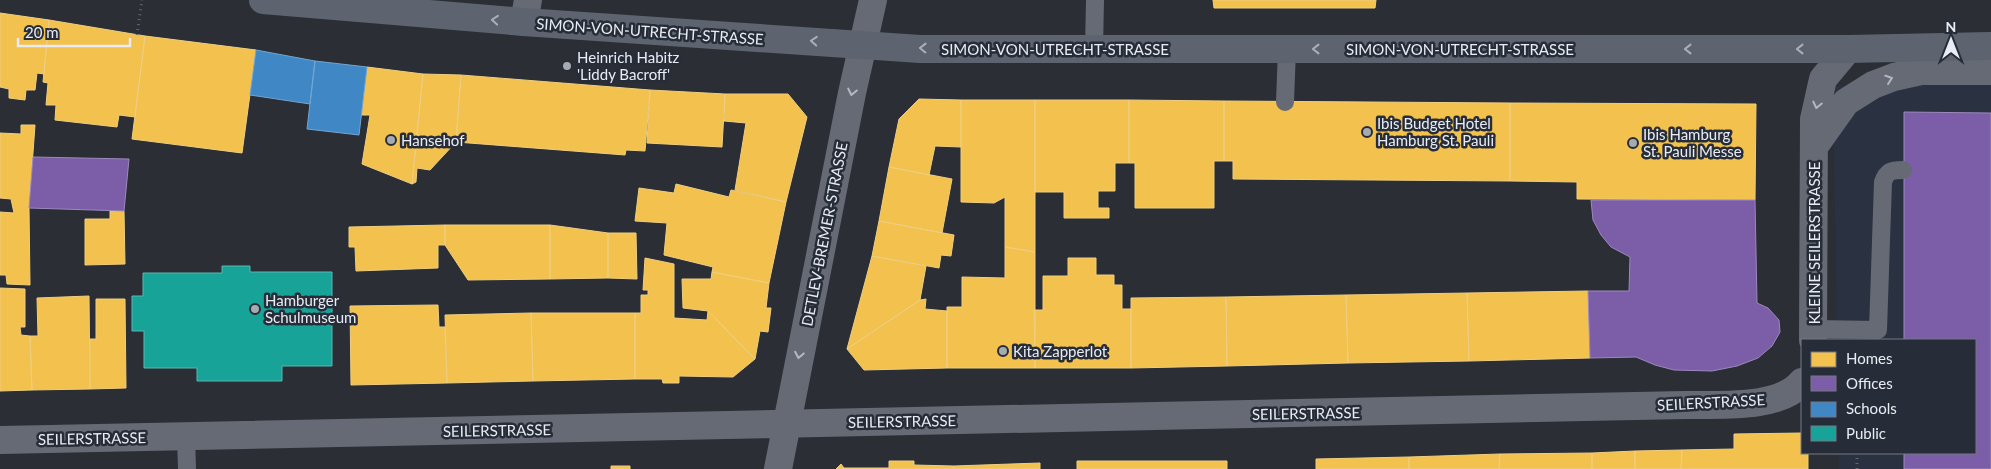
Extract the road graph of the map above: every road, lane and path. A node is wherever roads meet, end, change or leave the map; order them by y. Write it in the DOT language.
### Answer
graph roads {
  1 [pos="142,0"];
  2 [pos="270,0"];
  3 [pos="873,0"];
  4 [pos="1095,0"];
  5 [pos="526,11"];
  6 [pos="137,35"];
  7 [pos="863,45"];
  8 [pos="1991,46"];
  9 [pos="1094,49"];
  10 [pos="1286,49"];
  11 [pos="1848,49"];
  12 [pos="1991,71"];
  13 [pos="1285,102"];
  14 [pos="1814,147"];
  15 [pos="1903,170"];
  16 [pos="1813,335"];
  17 [pos="1801,384"];
  18 [pos="785,424"];
  19 [pos="186,436"];
  20 [pos="0,440"];
  21 [pos="1857,454"];
  22 [pos="187,469"];
  23 [pos="778,469"];
  24 [pos="1857,469"];
  1 -- 6 [label="path"];
  5 -- 2 [label="main road, SIMON-VON-UTRECHT-STRASSE, one-way"];
  3 -- 7 [label="street, DETLEV-BREMER-STRASSE"];
  4 -- 9 [label="lane"];
  7 -- 5 [label="main road, SIMON-VON-UTRECHT-STRASSE, one-way"];
  9 -- 7 [label="main road, SIMON-VON-UTRECHT-STRASSE, one-way"];
  7 -- 18 [label="street, DETLEV-BREMER-STRASSE, one-way"];
  8 -- 11 [label="main road, SIMON-VON-UTRECHT-STRASSE"];
  9 -- 10 [label="main road, SIMON-VON-UTRECHT-STRASSE"];
  11 -- 10 [label="main road, SIMON-VON-UTRECHT-STRASSE, one-way"];
  10 -- 13 [label="lane"];
  11 -- 14 [label="street, one-way"];
  14 -- 12 [label="street, one-way"];
  14 -- 16 [label="street, KLEINE SEILERSTRASSE"];
  15 -- 16 [label="lane"];
  17 -- 18 [label="street, SEILERSTRASSE"];
  18 -- 19 [label="street, SEILERSTRASSE"];
  18 -- 23 [label="street, DETLEV-BREMER-STRASSE"];
  19 -- 20 [label="street, SEILERSTRASSE"];
  19 -- 22 [label="lane"];
  21 -- 24 [label="path"];
}
